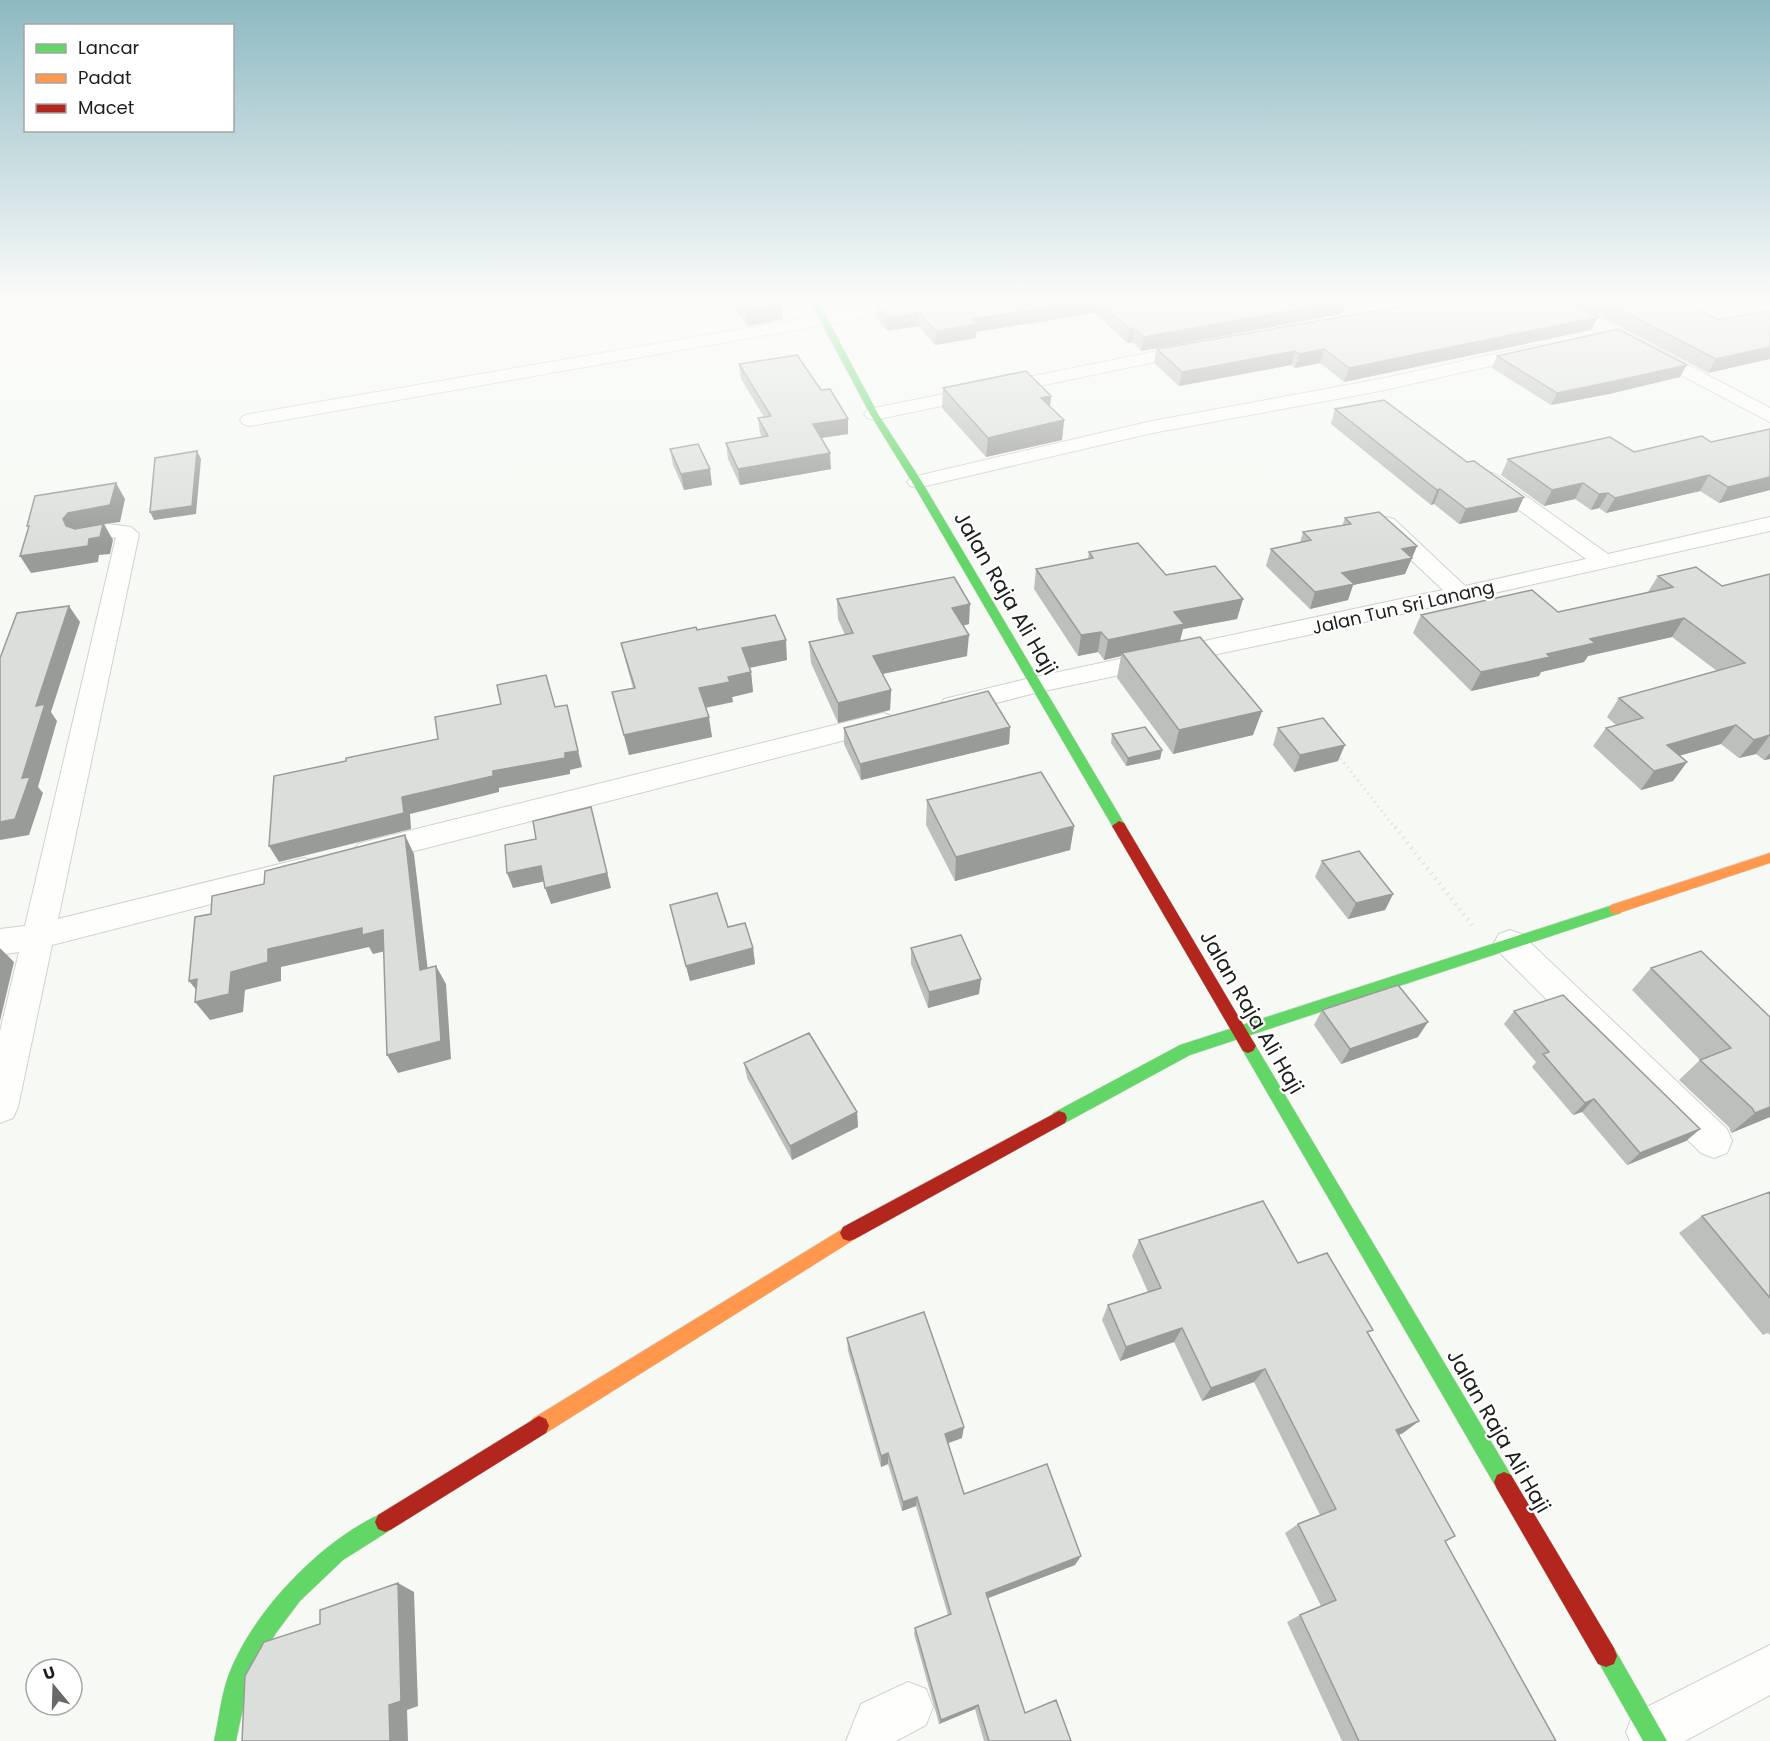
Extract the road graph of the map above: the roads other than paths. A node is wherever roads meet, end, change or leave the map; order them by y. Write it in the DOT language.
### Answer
graph roads {
  1 [pos="456,384"];
  2 [pos="859,384"];
  3 [pos="1020,384"];
  4 [pos="1383,384"];
  5 [pos="1710,384"];
  6 [pos="874,414"];
  7 [pos="1770,416"];
  8 [pos="250,420"];
  9 [pos="1471,465"];
  10 [pos="917,482"];
  11 [pos="1379,518"];
  12 [pos="1770,524"];
  13 [pos="86,536"];
  14 [pos="1605,562"];
  15 [pos="1460,594"];
  16 [pos="1035,685"];
  17 [pos="1770,858"];
  18 [pos="39,936"];
  19 [pos="0,942"];
  20 [pos="1500,946"];
  21 [pos="1240,1032"];
  22 [pos="0,1107"];
  23 [pos="1714,1141"];
  24 [pos="1770,1669"];
  25 [pos="908,1707"];
  26 [pos="1653,1736"];
  27 [pos="225,1741"];
  28 [pos="871,1741"];
  1 -- 8 [label="street"];
  2 -- 6 [label="main road, Jalan Raja Ali Haji"];
  3 -- 6 [label="street"];
  4 -- 10 [label="street"];
  5 -- 7 [label="street"];
  6 -- 10 [label="main road, Jalan Raja Ali Haji"];
  9 -- 14 [label="street"];
  10 -- 16 [label="main road, Jalan Raja Ali Haji"];
  11 -- 15 [label="street"];
  12 -- 14 [label="street, Jalan Tun Sri Lanang"];
  13 -- 18 [label="street"];
  14 -- 15 [label="street, Jalan Tun Sri Lanang"];
  15 -- 16 [label="street, Jalan Tun Sri Lanang"];
  16 -- 18 [label="street, Jalan Tun Sri Lanang"];
  16 -- 21 [label="main road, Jalan Raja Ali Haji"];
  17 -- 20 [label="main road"];
  18 -- 19 [label="street, Jalan Tun Sri Lanang"];
  18 -- 22 [label="street"];
  20 -- 21 [label="main road"];
  20 -- 23 [label="street"];
  21 -- 26 [label="main road, Jalan Raja Ali Haji"];
  21 -- 27 [label="main road"];
  24 -- 26 [label="street"];
  25 -- 28 [label="street"];
}
